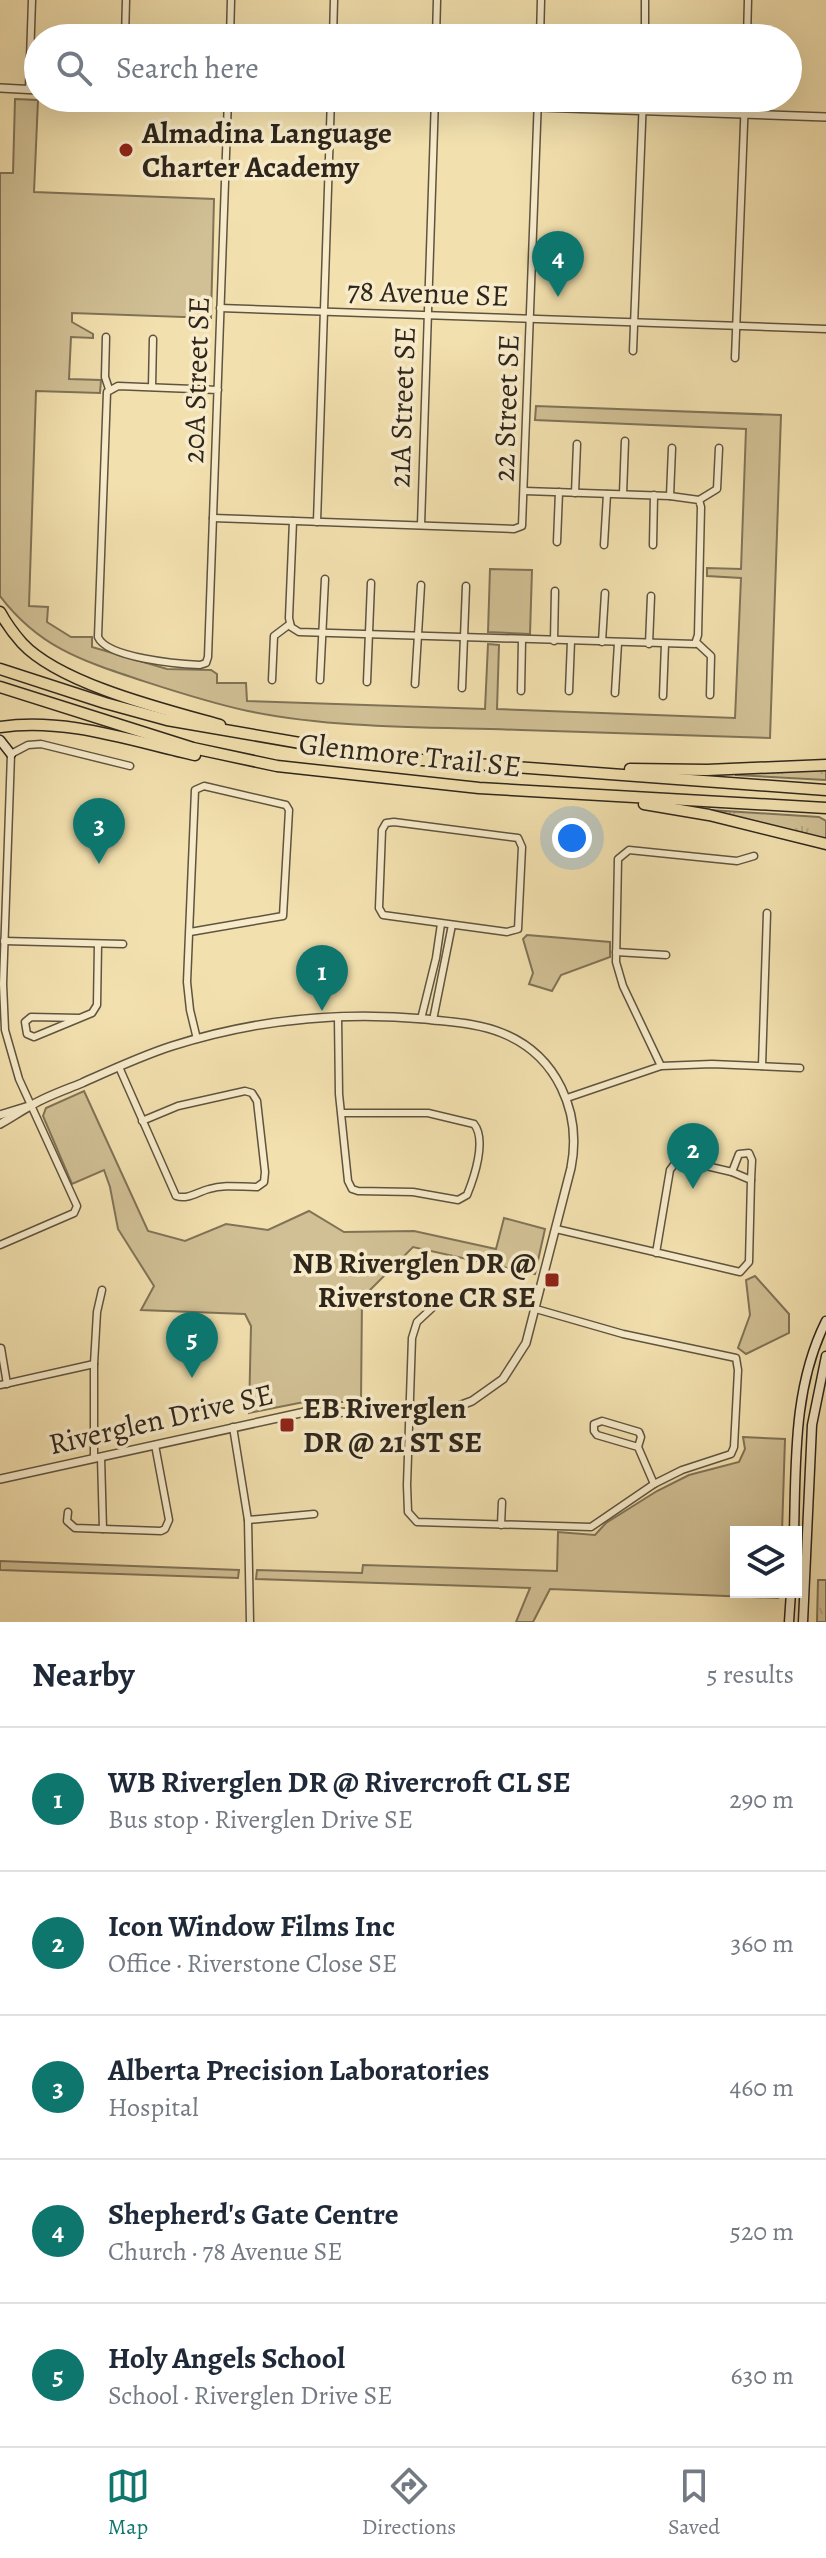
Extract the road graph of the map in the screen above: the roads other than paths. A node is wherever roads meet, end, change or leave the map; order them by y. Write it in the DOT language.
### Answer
graph roads {
  1 [pos="32,0"];
  2 [pos="126,0"];
  3 [pos="231,0"];
  4 [pos="334,0"];
  5 [pos="437,0"];
  6 [pos="541,0"];
  7 [pos="645,0"];
  8 [pos="748,0"];
  9 [pos="33,24"];
  10 [pos="125,24"];
  11 [pos="230,24"];
  12 [pos="333,24"];
  13 [pos="436,24"];
  14 [pos="540,24"];
  15 [pos="645,24"];
  16 [pos="747,24"];
  17 [pos="0,88"];
  18 [pos="24,89"];
  19 [pos="227,112"];
  20 [pos="331,112"];
  21 [pos="434,112"];
  22 [pos="538,112"];
  23 [pos="643,112"];
  24 [pos="668,112"];
  25 [pos="745,115"];
  26 [pos="826,117"];
  27 [pos="220,308"];
  28 [pos="325,311"];
  29 [pos="427,315"];
  30 [pos="530,319"];
  31 [pos="633,323"];
  32 [pos="736,326"];
  33 [pos="826,329"];
  34 [pos="106,337"];
  35 [pos="153,339"];
  36 [pos="633,351"];
  37 [pos="735,358"];
  38 [pos="152,387"];
  39 [pos="109,389"];
  40 [pos="218,390"];
  41 [pos="625,441"];
  42 [pos="577,444"];
  43 [pos="672,448"];
  44 [pos="719,448"];
  45 [pos="525,491"];
  46 [pos="559,492"];
  47 [pos="575,493"];
  48 [pos="607,494"];
  49 [pos="623,494"];
  50 [pos="654,495"];
  51 [pos="670,496"];
  52 [pos="699,500"];
  53 [pos="213,518"];
  54 [pos="293,521"];
  55 [pos="317,522"];
  56 [pos="421,525"];
  57 [pos="557,542"];
  58 [pos="604,545"];
  59 [pos="653,545"];
  60 [pos="325,579"];
  61 [pos="371,583"];
  62 [pos="421,585"];
  63 [pos="466,586"];
  64 [pos="555,591"];
  65 [pos="605,593"];
  66 [pos="651,596"];
  67 [pos="0,612"];
  68 [pos="290,624"];
  69 [pos="321,633"];
  70 [pos="370,635"];
  71 [pos="417,636"];
  72 [pos="464,638"];
  73 [pos="522,640"];
  74 [pos="554,641"];
  75 [pos="571,641"];
  76 [pos="602,642"];
  77 [pos="696,642"];
  78 [pos="618,643"];
  79 [pos="649,644"];
  80 [pos="665,644"];
  81 [pos="0,669"];
  82 [pos="272,680"];
  83 [pos="320,680"];
  84 [pos="367,682"];
  85 [pos="415,684"];
  86 [pos="0,687"];
  87 [pos="462,688"];
  88 [pos="521,691"];
  89 [pos="569,691"];
  90 [pos="615,693"];
  91 [pos="710,695"];
  92 [pos="663,696"];
  93 [pos="0,727"];
  94 [pos="0,740"];
  95 [pos="284,742"];
  96 [pos="11,754"];
  97 [pos="826,765"];
  98 [pos="130,766"];
  99 [pos="277,766"];
  100 [pos="596,772"];
  101 [pos="826,790"];
  102 [pos="595,796"];
  103 [pos="826,808"];
  104 [pos="826,844"];
  105 [pos="754,856"];
  106 [pos="767,913"];
  107 [pos="441,924"];
  108 [pos="452,925"];
  109 [pos="190,932"];
  110 [pos="4,941"];
  111 [pos="98,944"];
  112 [pos="123,944"];
  113 [pos="616,952"];
  114 [pos="666,955"];
  115 [pos="338,1017"];
  116 [pos="79,1018"];
  117 [pos="421,1019"];
  118 [pos="433,1020"];
  119 [pos="197,1039"];
  120 [pos="661,1066"];
  121 [pos="762,1066"];
  122 [pos="119,1067"];
  123 [pos="800,1068"];
  124 [pos="567,1098"];
  125 [pos="31,1106"];
  126 [pos="341,1113"];
  127 [pos="0,1115"];
  128 [pos="142,1121"];
  129 [pos="0,1124"];
  130 [pos="732,1172"];
  131 [pos="751,1180"];
  132 [pos="556,1229"];
  133 [pos="0,1245"];
  134 [pos="656,1253"];
  135 [pos="102,1290"];
  136 [pos="432,1308"];
  137 [pos="536,1309"];
  138 [pos="826,1321"];
  139 [pos="1,1348"];
  140 [pos="826,1356"];
  141 [pos="94,1364"];
  142 [pos="3,1385"];
  143 [pos="409,1413"];
  144 [pos="233,1427"];
  145 [pos="155,1445"];
  146 [pos="638,1447"];
  147 [pos="98,1457"];
  148 [pos="0,1479"];
  149 [pos="654,1484"];
  150 [pos="502,1502"];
  151 [pos="68,1512"];
  152 [pos="314,1514"];
  153 [pos="248,1520"];
  154 [pos="501,1525"];
  155 [pos="794,1526"];
  156 [pos="103,1529"];
  157 [pos="791,1598"];
  158 [pos="250,1622"];
  159 [pos="789,1622"];
  160 [pos="803,1622"];
  1 -- 9 [label="street"];
  2 -- 10 [label="street"];
  3 -- 11 [label="street"];
  4 -- 12 [label="street"];
  5 -- 13 [label="street"];
  6 -- 14 [label="street"];
  7 -- 15 [label="street"];
  8 -- 16 [label="street"];
  17 -- 18 [label="street"];
  19 -- 27 [label="street, 20A Street SE"];
  20 -- 28 [label="street"];
  21 -- 29 [label="street, 21A Street SE"];
  22 -- 30 [label="street, 22 Street SE"];
  23 -- 31 [label="street"];
  24 -- 25 [label="street"];
  25 -- 26 [label="street"];
  25 -- 32 [label="street"];
  27 -- 28 [label="street, 78 Avenue SE"];
  27 -- 40 [label="street, 20A Street SE"];
  28 -- 29 [label="street, 78 Avenue SE"];
  28 -- 55 [label="street"];
  29 -- 30 [label="street, 78 Avenue SE"];
  29 -- 56 [label="street, 21A Street SE"];
  30 -- 31 [label="street, 78 Avenue SE"];
  30 -- 45 [label="street, 22 Street SE"];
  31 -- 32 [label="street, 78 Avenue SE"];
  31 -- 36 [label="street"];
  32 -- 33 [label="street, 78 Avenue SE"];
  32 -- 37 [label="street"];
  34 -- 39 [label="street"];
  35 -- 38 [label="street"];
  38 -- 39 [label="street"];
  38 -- 40 [label="street"];
  39 -- 53 [label="street, 20A Street SE"];
  40 -- 53 [label="street, 20A Street SE"];
  41 -- 49 [label="street"];
  42 -- 47 [label="street"];
  43 -- 51 [label="street"];
  44 -- 52 [label="street"];
  45 -- 46 [label="street"];
  45 -- 56 [label="street, 22 Street SE"];
  46 -- 47 [label="street"];
  46 -- 57 [label="street"];
  47 -- 48 [label="street"];
  48 -- 49 [label="street"];
  48 -- 58 [label="street"];
  49 -- 50 [label="street"];
  50 -- 51 [label="street"];
  50 -- 59 [label="street"];
  51 -- 52 [label="street"];
  52 -- 77 [label="street"];
  53 -- 54 [label="street"];
  54 -- 55 [label="street"];
  54 -- 68 [label="street"];
  55 -- 56 [label="street"];
  60 -- 69 [label="street"];
  61 -- 70 [label="street"];
  62 -- 71 [label="street"];
  63 -- 72 [label="street"];
  64 -- 74 [label="street"];
  65 -- 76 [label="street"];
  66 -- 79 [label="street"];
  67 -- 95 [label="highway"];
  68 -- 69 [label="street"];
  68 -- 82 [label="street"];
  69 -- 70 [label="street"];
  69 -- 83 [label="street"];
  70 -- 71 [label="street"];
  70 -- 84 [label="street"];
  71 -- 72 [label="street"];
  71 -- 85 [label="street"];
  72 -- 73 [label="street"];
  72 -- 87 [label="street"];
  73 -- 74 [label="street"];
  73 -- 88 [label="street"];
  74 -- 75 [label="street"];
  75 -- 76 [label="street"];
  75 -- 89 [label="street"];
  76 -- 78 [label="street"];
  77 -- 80 [label="street"];
  77 -- 91 [label="street"];
  78 -- 79 [label="street"];
  78 -- 90 [label="street"];
  79 -- 80 [label="street"];
  80 -- 92 [label="street"];
  81 -- 95 [label="highway, Glenmore Trail SE"];
  86 -- 99 [label="highway, Glenmore Trail SE"];
  93 -- 99 [label="highway"];
  94 -- 96 [label="main road"];
  95 -- 100 [label="highway, Glenmore Trail SE"];
  96 -- 98 [label="street"];
  96 -- 110 [label="street"];
  97 -- 100 [label="highway"];
  99 -- 102 [label="highway, Glenmore Trail SE"];
  100 -- 101 [label="highway, Glenmore Trail SE"];
  102 -- 103 [label="highway, Glenmore Trail SE"];
  102 -- 104 [label="highway"];
  105 -- 113 [label="street"];
  106 -- 121 [label="street"];
  107 -- 108 [label="street"];
  107 -- 108 [label="street"];
  107 -- 117 [label="street"];
  108 -- 118 [label="street"];
  109 -- 109 [label="street"];
  109 -- 119 [label="street"];
  110 -- 111 [label="street"];
  110 -- 125 [label="street"];
  111 -- 112 [label="street"];
  111 -- 116 [label="street"];
  113 -- 114 [label="street"];
  113 -- 120 [label="street"];
  115 -- 117 [label="street, Riverglen Drive SE"];
  115 -- 119 [label="street, Riverglen Drive SE"];
  115 -- 126 [label="street"];
  116 -- 116 [label="street"];
  117 -- 118 [label="street, Riverglen Drive SE"];
  118 -- 124 [label="street, Riverglen Drive SE"];
  119 -- 122 [label="street, Riverglen Drive SE"];
  120 -- 121 [label="street"];
  120 -- 124 [label="street"];
  121 -- 123 [label="street"];
  122 -- 125 [label="street, Riverglen Drive SE"];
  122 -- 128 [label="street"];
  124 -- 132 [label="street, Riverglen Drive SE"];
  125 -- 127 [label="street, Riverglen Drive SE"];
  125 -- 129 [label="street, Riverglen Drive SE"];
  125 -- 133 [label="street"];
  126 -- 126 [label="street"];
  128 -- 128 [label="street"];
  130 -- 131 [label="street"];
  130 -- 131 [label="street"];
  130 -- 134 [label="street"];
  131 -- 134 [label="street"];
  132 -- 134 [label="street"];
  132 -- 137 [label="street, Riverglen Drive SE"];
  135 -- 141 [label="street"];
  136 -- 143 [label="street"];
  137 -- 143 [label="street, Riverglen Drive SE"];
  137 -- 149 [label="street"];
  138 -- 155 [label="main road"];
  139 -- 142 [label="street"];
  140 -- 160 [label="main road"];
  141 -- 142 [label="street"];
  141 -- 147 [label="street"];
  143 -- 144 [label="street, Riverglen Drive SE"];
  143 -- 154 [label="street"];
  144 -- 145 [label="street, Riverglen Drive SE"];
  144 -- 153 [label="street"];
  145 -- 147 [label="street, Riverglen Drive SE"];
  145 -- 156 [label="street"];
  146 -- 146 [label="street"];
  146 -- 149 [label="street"];
  147 -- 148 [label="street, Riverglen Drive SE"];
  147 -- 156 [label="street"];
  149 -- 154 [label="street"];
  150 -- 154 [label="street"];
  151 -- 156 [label="street"];
  152 -- 153 [label="street"];
  153 -- 158 [label="street"];
  157 -- 159 [label="main road"];
}
